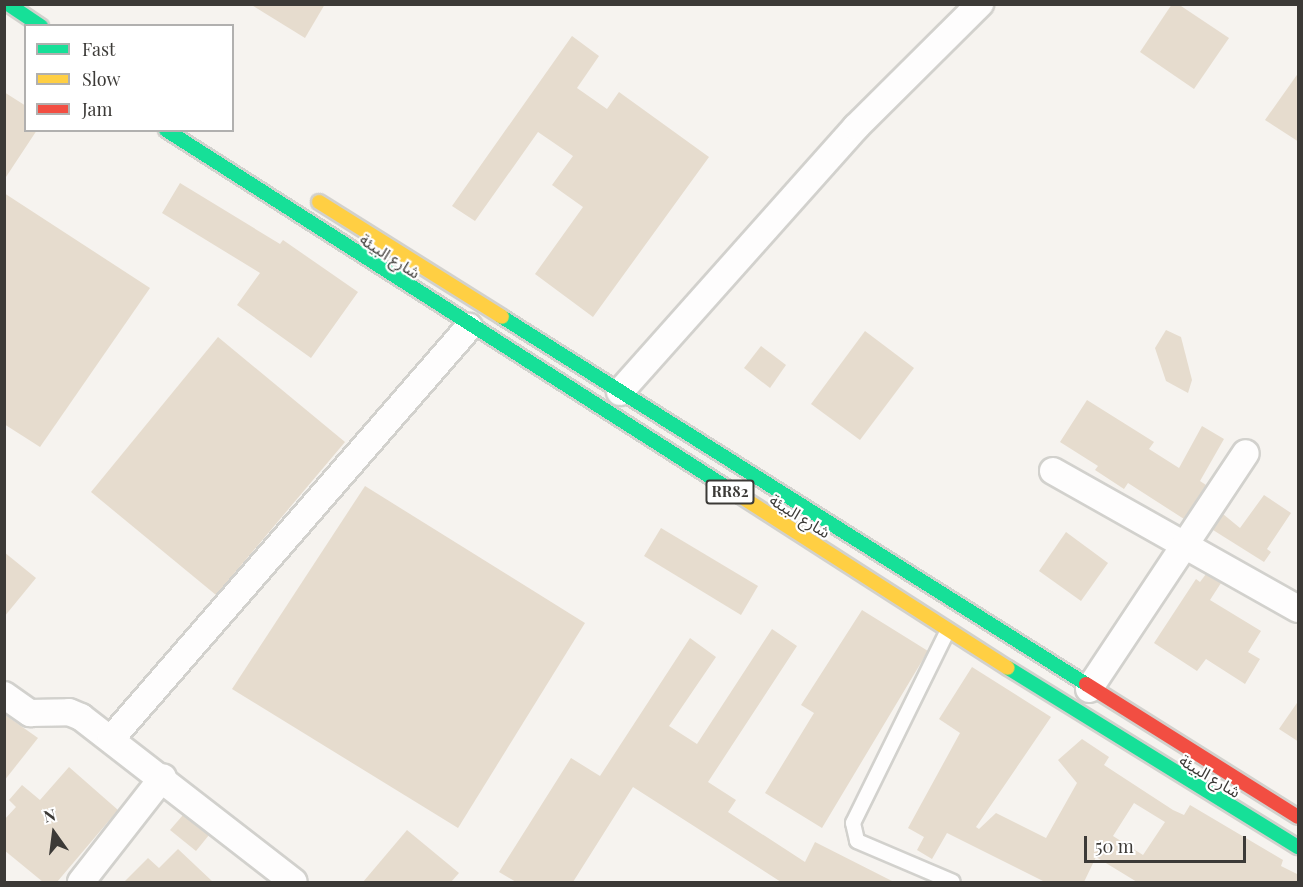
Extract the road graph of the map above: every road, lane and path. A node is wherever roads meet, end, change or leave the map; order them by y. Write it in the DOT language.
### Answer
graph roads {
  1 [pos="980,4"];
  2 [pos="169,132"];
  3 [pos="305,193"];
  4 [pos="470,327"];
  5 [pos="620,392"];
  6 [pos="1246,453"];
  7 [pos="1053,471"];
  8 [pos="1185,545"];
  9 [pos="1299,609"];
  10 [pos="948,630"];
  11 [pos="1089,689"];
  12 [pos="4,695"];
  13 [pos="111,739"];
  14 [pos="163,777"];
  15 [pos="1299,817"];
  16 [pos="1299,847"];
  17 [pos="81,882"];
  18 [pos="292,882"];
  19 [pos="953,882"];
  1 -- 5 [label="street"];
  2 -- 4 [label="highway, شارع البيئة / RR82"];
  3 -- 5 [label="highway, شارع البيئة / RR82"];
  4 -- 10 [label="highway, شارع البيئة / RR82"];
  4 -- 13 [label="street"];
  5 -- 11 [label="highway, شارع البيئة / RR82"];
  6 -- 8 [label="street"];
  7 -- 8 [label="street"];
  8 -- 9 [label="street"];
  8 -- 11 [label="street"];
  10 -- 16 [label="highway, شارع البيئة / RR82"];
  10 -- 19 [label="lane"];
  11 -- 15 [label="highway, شارع البيئة / RR82"];
  12 -- 13 [label="street"];
  13 -- 14 [label="street"];
  14 -- 17 [label="street"];
  14 -- 18 [label="street"];
}
